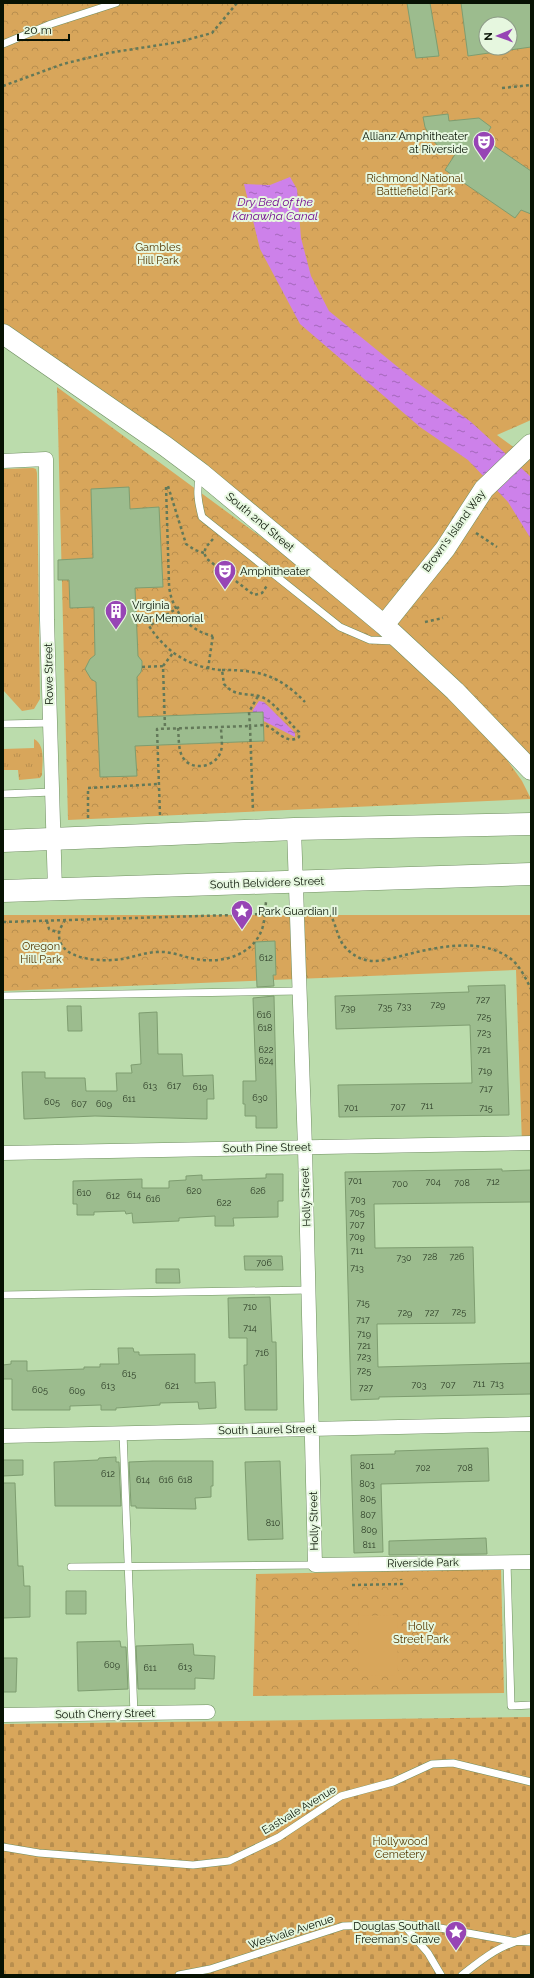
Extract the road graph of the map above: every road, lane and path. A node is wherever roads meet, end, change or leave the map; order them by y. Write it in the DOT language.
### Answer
graph roads {
  1 [pos="116,3"];
  2 [pos="237,3"];
  3 [pos="3,44"];
  4 [pos="531,85"];
  5 [pos="3,86"];
  6 [pos="502,88"];
  7 [pos="3,334"];
  8 [pos="527,447"];
  9 [pos="3,460"];
  10 [pos="201,473"];
  11 [pos="473,530"];
  12 [pos="219,531"];
  13 [pos="497,547"];
  14 [pos="204,553"];
  15 [pos="275,576"];
  16 [pos="177,608"];
  17 [pos="443,618"];
  18 [pos="425,622"];
  19 [pos="384,625"];
  20 [pos="402,641"];
  21 [pos="172,653"];
  22 [pos="163,666"];
  23 [pos="142,667"];
  24 [pos="208,669"];
  25 [pos="222,670"];
  26 [pos="258,696"];
  27 [pos="305,702"];
  28 [pos="50,723"];
  29 [pos="3,724"];
  30 [pos="221,726"];
  31 [pos="250,726"];
  32 [pos="165,728"];
  33 [pos="178,728"];
  34 [pos="531,770"];
  35 [pos="159,784"];
  36 [pos="52,792"];
  37 [pos="3,794"];
  38 [pos="254,816"];
  39 [pos="160,819"];
  40 [pos="88,822"];
  41 [pos="524,824"];
  42 [pos="294,829"];
  43 [pos="53,839"];
  44 [pos="3,841"];
  45 [pos="531,874"];
  46 [pos="295,882"];
  47 [pos="55,890"];
  48 [pos="3,891"];
  49 [pos="266,901"];
  50 [pos="323,912"];
  51 [pos="265,914"];
  52 [pos="47,920"];
  53 [pos="65,920"];
  54 [pos="3,922"];
  55 [pos="59,933"];
  56 [pos="531,989"];
  57 [pos="299,991"];
  58 [pos="3,996"];
  59 [pos="531,1143"];
  60 [pos="305,1148"];
  61 [pos="3,1153"];
  62 [pos="309,1290"];
  63 [pos="3,1296"];
  64 [pos="531,1424"];
  65 [pos="313,1429"];
  66 [pos="123,1433"];
  67 [pos="3,1436"];
  68 [pos="507,1562"];
  69 [pos="531,1562"];
  70 [pos="316,1565"];
  71 [pos="128,1566"];
  72 [pos="71,1567"];
  73 [pos="395,1579"];
  74 [pos="373,1580"];
  75 [pos="352,1581"];
  76 [pos="352,1586"];
  77 [pos="531,1705"];
  78 [pos="208,1712"];
  79 [pos="134,1714"];
  80 [pos="3,1715"];
  81 [pos="531,1782"];
  82 [pos="3,1847"];
  83 [pos="403,1924"];
  84 [pos="531,1936"];
  85 [pos="512,1941"];
  86 [pos="531,1942"];
  87 [pos="179,1975"];
  88 [pos="441,1975"];
  89 [pos="462,1975"];
  1 -- 3 [label="lane"];
  2 -- 5 [label="path"];
  4 -- 6 [label="path"];
  7 -- 10 [label="street, South 2nd Street"];
  8 -- 19 [label="street, Brown's Island Way"];
  9 -- 28 [label="street, Rowe Street"];
  10 -- 12 [label="lane"];
  10 -- 19 [label="street, South 2nd Street"];
  11 -- 13 [label="path"];
  12 -- 14 [label="path"];
  12 -- 15 [label="lane"];
  14 -- 15 [label="path"];
  14 -- 16 [label="path"];
  15 -- 20 [label="lane"];
  16 -- 21 [label="path"];
  16 -- 24 [label="path"];
  17 -- 18 [label="path"];
  19 -- 20 [label="street, South 2nd Street"];
  20 -- 34 [label="street, South 2nd Street"];
  21 -- 22 [label="path"];
  21 -- 24 [label="path"];
  22 -- 23 [label="path"];
  22 -- 32 [label="path"];
  24 -- 25 [label="path"];
  25 -- 26 [label="path"];
  25 -- 27 [label="path"];
  26 -- 31 [label="path"];
  26 -- 31 [label="path"];
  28 -- 29 [label="lane"];
  28 -- 36 [label="street, Rowe Street"];
  30 -- 31 [label="path"];
  30 -- 33 [label="path"];
  30 -- 33 [label="path"];
  31 -- 38 [label="path"];
  32 -- 33 [label="path"];
  32 -- 35 [label="path"];
  35 -- 39 [label="path"];
  35 -- 40 [label="path"];
  36 -- 37 [label="lane"];
  36 -- 43 [label="street, Rowe Street"];
  41 -- 42 [label="main road"];
  42 -- 43 [label="main road"];
  42 -- 46 [label="street, Holly Street"];
  43 -- 44 [label="main road"];
  43 -- 47 [label="street, Rowe Street"];
  45 -- 46 [label="main road, South Belvidere Street"];
  46 -- 47 [label="main road, South Belvidere Street"];
  46 -- 57 [label="street, Holly Street"];
  47 -- 48 [label="main road, South Belvidere Street"];
  49 -- 51 [label="path"];
  50 -- 56 [label="path"];
  51 -- 53 [label="path"];
  51 -- 55 [label="path"];
  52 -- 53 [label="path"];
  52 -- 54 [label="path"];
  52 -- 55 [label="path"];
  53 -- 55 [label="path"];
  57 -- 58 [label="lane"];
  57 -- 60 [label="street, Holly Street"];
  59 -- 60 [label="street, South Pine Street"];
  60 -- 61 [label="street, South Pine Street"];
  60 -- 62 [label="street, Holly Street"];
  62 -- 63 [label="lane"];
  62 -- 65 [label="street, Holly Street"];
  64 -- 65 [label="street, South Laurel Street"];
  65 -- 66 [label="street, South Laurel Street"];
  65 -- 70 [label="street, Holly Street"];
  66 -- 67 [label="street, South Laurel Street"];
  66 -- 71 [label="lane"];
  68 -- 69 [label="street, Riverside Park"];
  68 -- 70 [label="street, Riverside Park"];
  68 -- 77 [label="lane"];
  70 -- 71 [label="lane"];
  71 -- 72 [label="lane"];
  71 -- 79 [label="lane"];
  73 -- 76 [label="path"];
  74 -- 75 [label="path"];
  78 -- 79 [label="street, South Cherry Street"];
  79 -- 80 [label="street, South Cherry Street"];
  81 -- 82 [label="lane, Eastvale Avenue"];
  83 -- 85 [label="lane, Westvale Avenue"];
  83 -- 87 [label="lane, Westvale Avenue"];
  83 -- 88 [label="lane"];
  84 -- 85 [label="lane"];
  85 -- 86 [label="lane, Westvale Avenue"];
  85 -- 89 [label="lane"];
}
